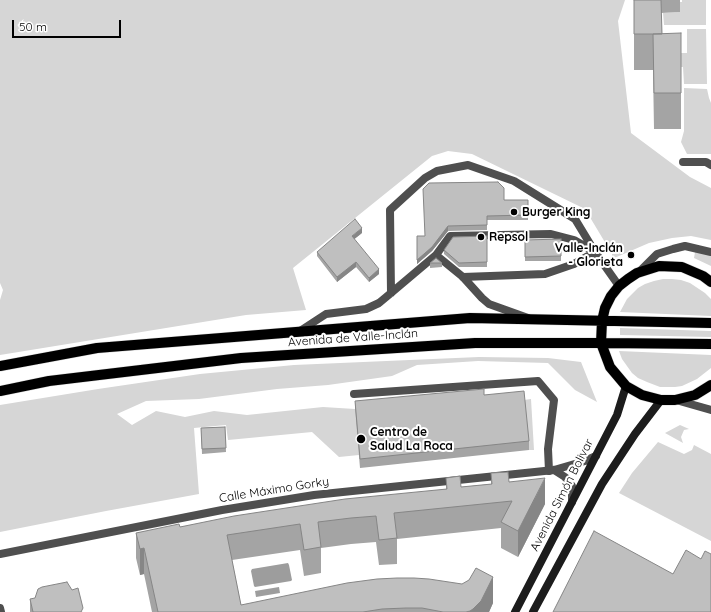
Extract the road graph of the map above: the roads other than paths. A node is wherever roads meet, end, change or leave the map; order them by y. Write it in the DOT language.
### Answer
graph roads {
  1 [pos="683,162"];
  2 [pos="711,165"];
  3 [pos="595,252"];
  4 [pos="711,252"];
  5 [pos="436,255"];
  6 [pos="637,273"];
  7 [pos="463,277"];
  8 [pos="711,282"];
  9 [pos="619,286"];
  10 [pos="391,294"];
  11 [pos="533,319"];
  12 [pos="602,321"];
  13 [pos="711,323"];
  14 [pos="300,331"];
  15 [pos="601,343"];
  16 [pos="711,344"];
  17 [pos="0,366"];
  18 [pos="711,385"];
  19 [pos="626,386"];
  20 [pos="0,391"];
  21 [pos="354,394"];
  22 [pos="661,400"];
  23 [pos="675,400"];
  24 [pos="711,410"];
  25 [pos="596,456"];
  26 [pos="552,471"];
  27 [pos="572,502"];
  28 [pos="0,554"];
  29 [pos="0,608"];
  30 [pos="1,612"];
  31 [pos="515,612"];
  32 [pos="533,612"];
  1 -- 2 [label="street"];
  3 -- 5 [label="street"];
  3 -- 7 [label="street"];
  3 -- 9 [label="street"];
  3 -- 10 [label="street"];
  4 -- 6 [label="street"];
  5 -- 7 [label="street"];
  5 -- 10 [label="street"];
  6 -- 8 [label="main road"];
  6 -- 9 [label="main road"];
  7 -- 11 [label="street"];
  9 -- 12 [label="main road"];
  10 -- 14 [label="street"];
  11 -- 12 [label="main road, Avenida de Valle-Inclán"];
  11 -- 14 [label="main road, Avenida de Valle-Inclán"];
  12 -- 13 [label="main road, Avenida de Valle-Inclán"];
  12 -- 15 [label="main road"];
  14 -- 17 [label="main road, Avenida de Valle-Inclán"];
  15 -- 16 [label="main road, Avenida de Valle-Inclán"];
  15 -- 19 [label="main road"];
  15 -- 20 [label="main road, Avenida de Valle-Inclán"];
  18 -- 23 [label="main road"];
  19 -- 22 [label="main road"];
  19 -- 25 [label="main road, Avenida Simón Bolivar"];
  21 -- 26 [label="street"];
  22 -- 23 [label="main road"];
  22 -- 32 [label="main road"];
  23 -- 24 [label="street"];
  25 -- 26 [label="street, Calle Máximo Gorky"];
  25 -- 27 [label="main road, Avenida Simón Bolivar"];
  26 -- 27 [label="street"];
  26 -- 28 [label="street, Calle Máximo Gorky"];
  27 -- 31 [label="main road, Avenida Simón Bolivar"];
  29 -- 30 [label="street"];
}
